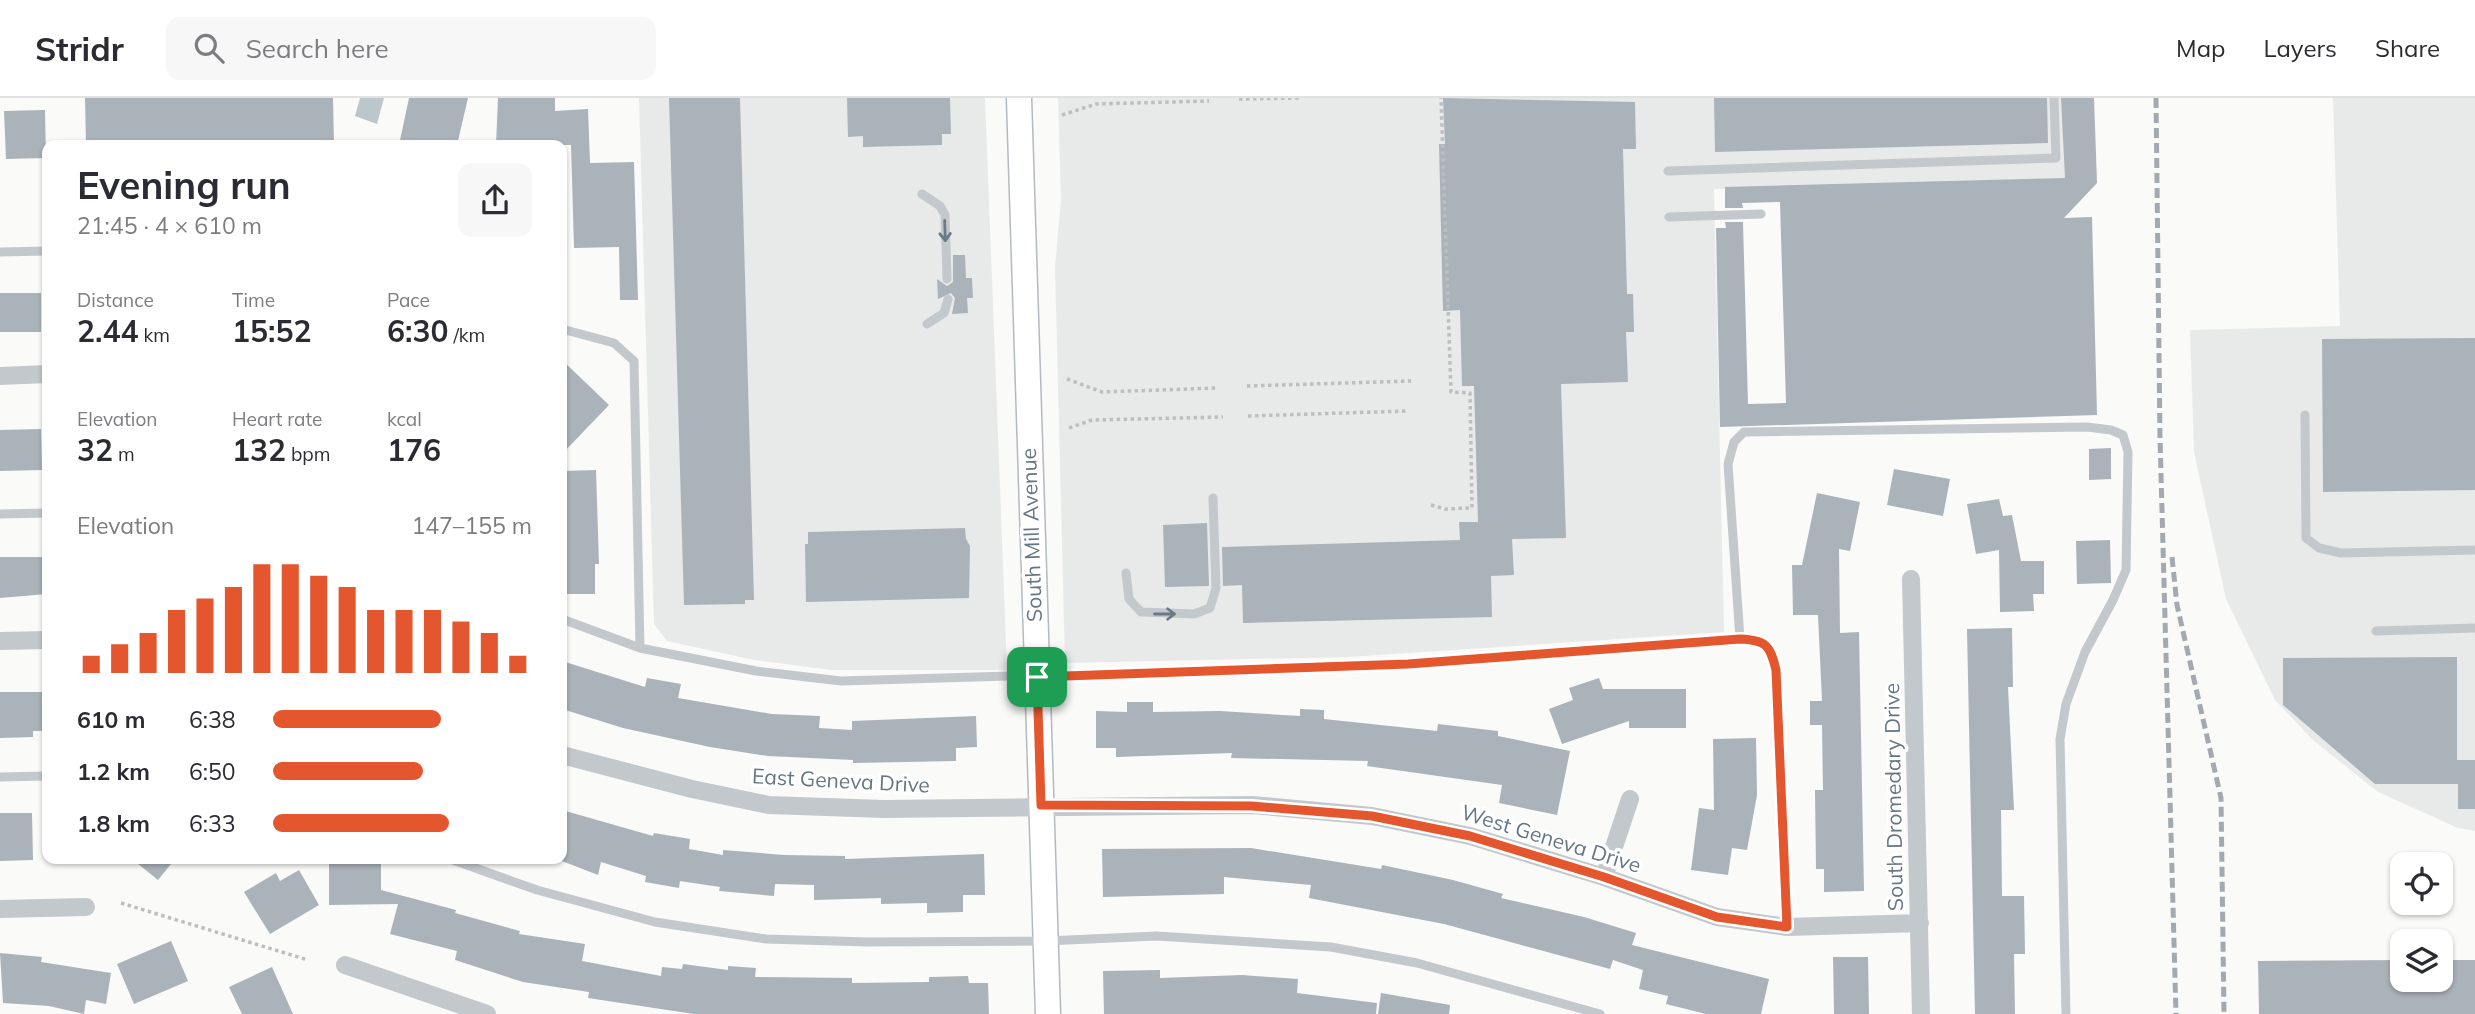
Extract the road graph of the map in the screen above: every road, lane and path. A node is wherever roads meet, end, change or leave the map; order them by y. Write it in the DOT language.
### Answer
graph roads {
  1 [pos="1019,98"];
  2 [pos="1300,98"];
  3 [pos="1441,98"];
  4 [pos="2054,98"];
  5 [pos="1239,99"];
  6 [pos="1209,101"];
  7 [pos="1062,115"];
  8 [pos="1668,171"];
  9 [pos="922,194"];
  10 [pos="1761,214"];
  11 [pos="1669,216"];
  12 [pos="42,251"];
  13 [pos="0,252"];
  14 [pos="947,279"];
  15 [pos="948,299"];
  16 [pos="927,324"];
  17 [pos="567,330"];
  18 [pos="42,374"];
  19 [pos="0,376"];
  20 [pos="1067,379"];
  21 [pos="1411,381"];
  22 [pos="1247,386"];
  23 [pos="1218,388"];
  24 [pos="1407,411"];
  25 [pos="2305,415"];
  26 [pos="1248,416"];
  27 [pos="1223,417"];
  28 [pos="1069,428"];
  29 [pos="1213,498"];
  30 [pos="1431,505"];
  31 [pos="42,513"];
  32 [pos="0,514"];
  33 [pos="2475,550"];
  34 [pos="1126,573"];
  35 [pos="1912,579"];
  36 [pos="567,621"];
  37 [pos="2475,628"];
  38 [pos="2375,631"];
  39 [pos="1740,639"];
  40 [pos="42,640"];
  41 [pos="0,641"];
  42 [pos="640,649"];
  43 [pos="1037,677"];
  44 [pos="567,756"];
  45 [pos="42,776"];
  46 [pos="0,778"];
  47 [pos="1630,799"];
  48 [pos="1041,805"];
  49 [pos="464,864"];
  50 [pos="1604,877"];
  51 [pos="121,903"];
  52 [pos="86,907"];
  53 [pos="0,909"];
  54 [pos="1920,923"];
  55 [pos="1787,927"];
  56 [pos="1046,941"];
  57 [pos="308,960"];
  58 [pos="345,965"];
  59 [pos="487,1014"];
  60 [pos="1048,1014"];
  61 [pos="1600,1014"];
  62 [pos="1921,1014"];
  63 [pos="2066,1014"];
  1 -- 43 [label="main road, South Mill Avenue"];
  2 -- 5 [label="path"];
  3 -- 30 [label="path"];
  4 -- 8 [label="lane"];
  6 -- 7 [label="path"];
  9 -- 14 [label="lane, one-way"];
  10 -- 11 [label="lane"];
  12 -- 13 [label="lane"];
  15 -- 16 [label="lane"];
  17 -- 42 [label="lane"];
  18 -- 19 [label="street"];
  20 -- 23 [label="path"];
  21 -- 22 [label="path"];
  24 -- 26 [label="path"];
  25 -- 33 [label="lane"];
  27 -- 28 [label="path"];
  34 -- 29 [label="lane, one-way"];
  31 -- 32 [label="lane"];
  35 -- 54 [label="street, South Dromedary Drive"];
  36 -- 42 [label="lane"];
  37 -- 38 [label="lane"];
  39 -- 43 [label="lane"];
  39 -- 55 [label="lane"];
  39 -- 63 [label="lane"];
  40 -- 41 [label="street"];
  42 -- 43 [label="lane"];
  43 -- 48 [label="main road, South Mill Avenue"];
  44 -- 48 [label="street, East Geneva Drive"];
  45 -- 46 [label="lane"];
  47 -- 50 [label="street"];
  48 -- 50 [label="street, West Geneva Drive"];
  48 -- 56 [label="main road, South Mill Avenue"];
  49 -- 56 [label="lane"];
  50 -- 55 [label="street, West Geneva Drive"];
  51 -- 57 [label="path"];
  52 -- 53 [label="street"];
  54 -- 55 [label="street, West Geneva Drive"];
  54 -- 62 [label="street, South Dromedary Drive"];
  56 -- 60 [label="main road, South Mill Avenue"];
  56 -- 61 [label="lane"];
  58 -- 59 [label="street"];
}
